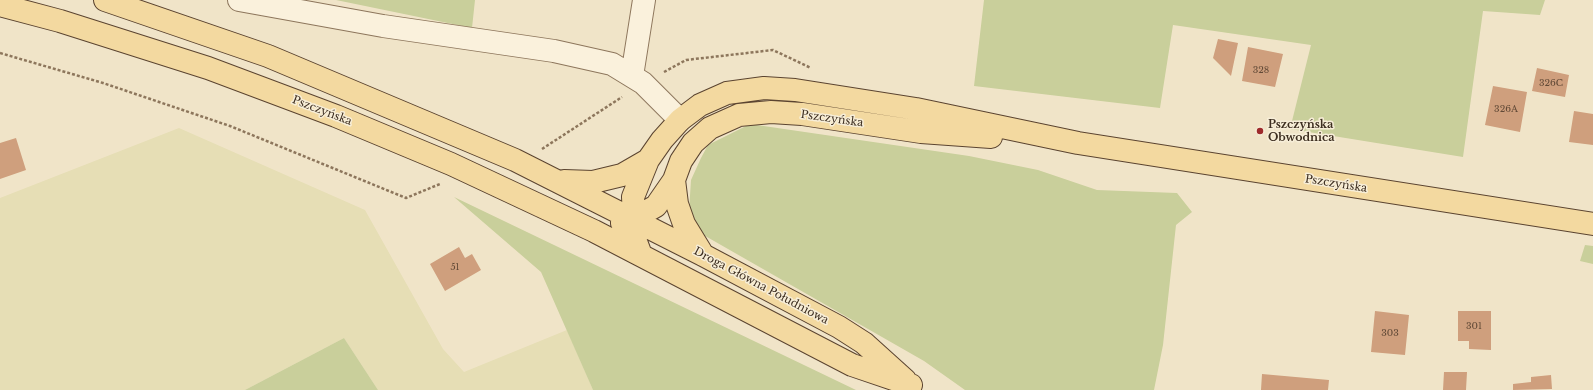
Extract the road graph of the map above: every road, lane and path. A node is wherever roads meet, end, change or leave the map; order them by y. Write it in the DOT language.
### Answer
graph roads {
  1 [pos="105,0"];
  2 [pos="239,0"];
  3 [pos="644,0"];
  4 [pos="0,5"];
  5 [pos="0,54"];
  6 [pos="632,76"];
  7 [pos="680,120"];
  8 [pos="1078,143"];
  9 [pos="648,160"];
  10 [pos="674,180"];
  11 [pos="447,181"];
  12 [pos="558,181"];
  13 [pos="633,219"];
  14 [pos="1593,224"];
  15 [pos="594,232"];
  16 [pos="703,255"];
  17 [pos="641,256"];
  18 [pos="915,388"];
  1 -- 12 [label="main road, Pszczyńska"];
  2 -- 6 [label="street"];
  3 -- 6 [label="street"];
  4 -- 15 [label="main road, Pszczyńska"];
  5 -- 11 [label="path"];
  6 -- 7 [label="street"];
  7 -- 8 [label="main road, Pszczyńska"];
  7 -- 9 [label="main road, Pszczyńska"];
  8 -- 10 [label="main road, Pszczyńska"];
  8 -- 14 [label="main road, Pszczyńska"];
  9 -- 12 [label="main road, Pszczyńska"];
  9 -- 13 [label="main road, Pszczyńska"];
  10 -- 13 [label="main road, Pszczyńska"];
  10 -- 16 [label="main road"];
  12 -- 13 [label="main road, Pszczyńska"];
  13 -- 15 [label="main road, Pszczyńska"];
  13 -- 16 [label="main road, Droga Główna Południowa"];
  13 -- 17 [label="main road"];
  15 -- 17 [label="main road, Droga Główna Południowa"];
  16 -- 18 [label="main road, Droga Główna Południowa"];
  17 -- 18 [label="main road, Droga Główna Południowa"];
}
